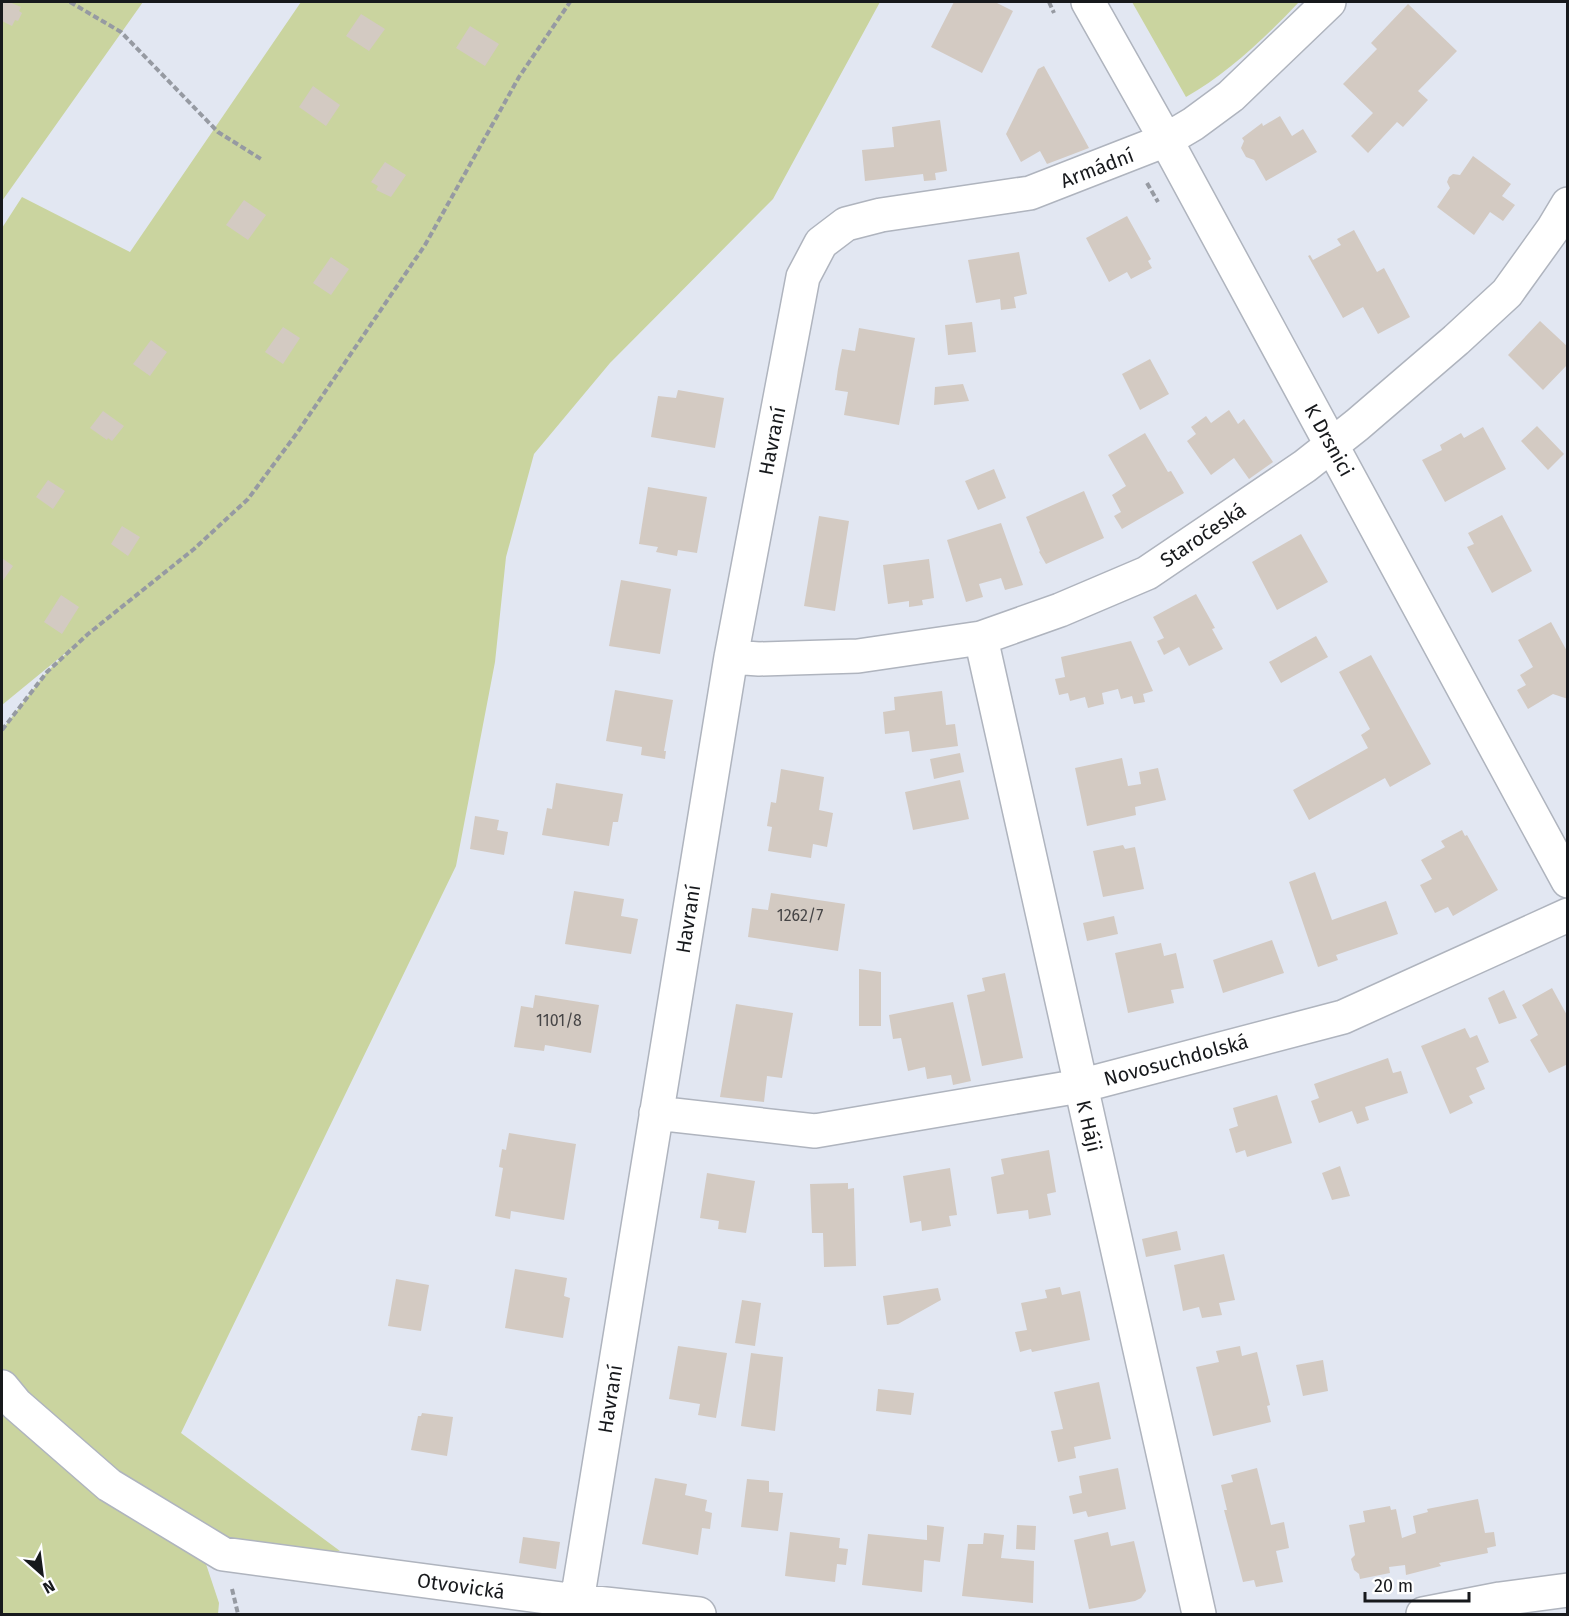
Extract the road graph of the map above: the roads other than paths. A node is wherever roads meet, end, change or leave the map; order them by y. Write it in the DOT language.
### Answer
graph roads {
  1 [pos="1088,2"];
  2 [pos="1329,2"];
  3 [pos="1166,140"];
  4 [pos="1568,204"];
  5 [pos="820,243"];
  6 [pos="1332,444"];
  7 [pos="981,638"];
  8 [pos="731,657"];
  9 [pos="1568,881"];
  10 [pos="1568,915"];
  11 [pos="1080,1086"];
  12 [pos="656,1113"];
  13 [pos="2,1387"];
  14 [pos="1568,1590"];
  15 [pos="577,1601"];
  16 [pos="699,1614"];
  17 [pos="1198,1614"];
  18 [pos="1423,1614"];
  1 -- 3 [label="street, K Drsnici"];
  2 -- 3 [label="street, Armádní"];
  3 -- 5 [label="street, Armádní"];
  3 -- 6 [label="street, K Drsnici"];
  4 -- 6 [label="street, Staročeská"];
  5 -- 8 [label="street, Havraní"];
  6 -- 7 [label="street, Staročeská"];
  6 -- 9 [label="street, K Drsnici"];
  7 -- 8 [label="street, Staročeská"];
  7 -- 11 [label="street, K Háji"];
  8 -- 12 [label="street, Havraní"];
  10 -- 11 [label="street, Novosuchdolská"];
  11 -- 12 [label="street, Novosuchdolská"];
  11 -- 17 [label="street, K Háji"];
  12 -- 15 [label="street, Havraní"];
  13 -- 15 [label="street, Otvovická"];
  14 -- 18 [label="street"];
  15 -- 16 [label="street, Otvovická"];
}
